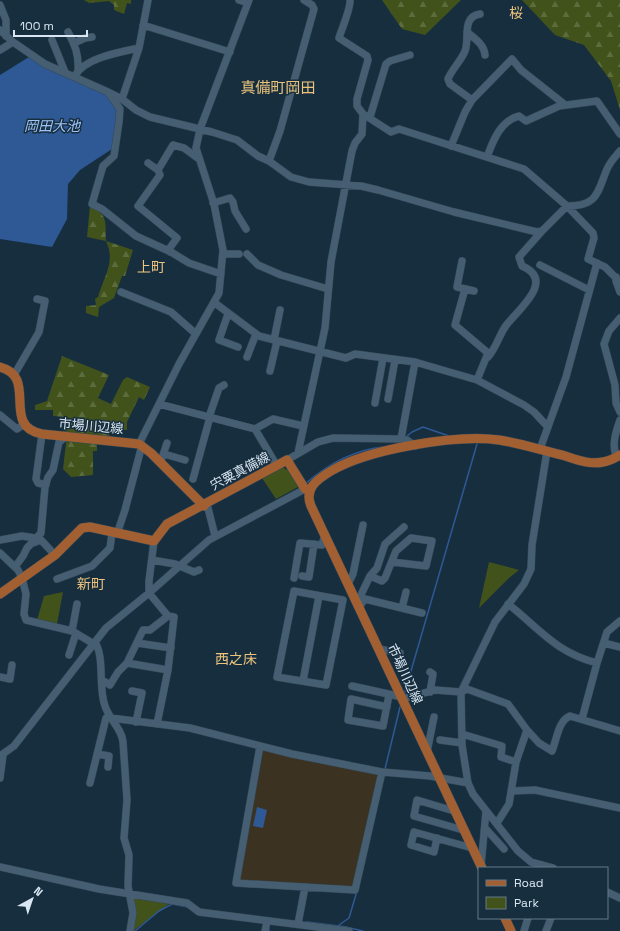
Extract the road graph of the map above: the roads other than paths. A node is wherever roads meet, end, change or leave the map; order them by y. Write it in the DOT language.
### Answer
graph roads {
  1 [pos="148,0"];
  2 [pos="239,0"];
  3 [pos="304,0"];
  4 [pos="350,0"];
  5 [pos="249,2"];
  6 [pos="0,5"];
  7 [pos="480,14"];
  8 [pos="143,25"];
  9 [pos="0,30"];
  10 [pos="68,32"];
  11 [pos="466,32"];
  12 [pos="6,36"];
  13 [pos="92,37"];
  14 [pos="52,40"];
  15 [pos="12,42"];
  16 [pos="74,43"];
  17 [pos="139,48"];
  18 [pos="0,50"];
  19 [pos="230,52"];
  20 [pos="485,55"];
  21 [pos="410,56"];
  22 [pos="65,72"];
  23 [pos="76,73"];
  24 [pos="108,92"];
  25 [pos="122,100"];
  26 [pos="472,100"];
  27 [pos="564,104"];
  28 [pos="363,114"];
  29 [pos="370,117"];
  30 [pos="200,129"];
  31 [pos="620,134"];
  32 [pos="451,146"];
  33 [pos="620,151"];
  34 [pos="487,157"];
  35 [pos="199,159"];
  36 [pos="269,161"];
  37 [pos="148,163"];
  38 [pos="158,170"];
  39 [pos="346,186"];
  40 [pos="213,203"];
  41 [pos="567,206"];
  42 [pos="246,229"];
  43 [pos="542,231"];
  44 [pos="170,252"];
  45 [pos="223,254"];
  46 [pos="462,261"];
  47 [pos="597,263"];
  48 [pos="540,265"];
  49 [pos="221,274"];
  50 [pos="618,280"];
  51 [pos="328,289"];
  52 [pos="465,289"];
  53 [pos="589,290"];
  54 [pos="474,291"];
  55 [pos="121,292"];
  56 [pos="620,292"];
  57 [pos="37,299"];
  58 [pos="215,303"];
  59 [pos="280,310"];
  60 [pos="228,314"];
  61 [pos="620,318"];
  62 [pos="196,334"];
  63 [pos="256,334"];
  64 [pos="275,340"];
  65 [pos="238,347"];
  66 [pos="320,351"];
  67 [pos="247,357"];
  68 [pos="488,357"];
  69 [pos="384,358"];
  70 [pos="394,360"];
  71 [pos="415,362"];
  72 [pos="0,367"];
  73 [pos="270,371"];
  74 [pos="14,375"];
  75 [pos="477,380"];
  76 [pos="224,385"];
  77 [pos="388,399"];
  78 [pos="375,403"];
  79 [pos="159,404"];
  80 [pos="620,412"];
  81 [pos="0,415"];
  82 [pos="210,417"];
  83 [pos="620,420"];
  84 [pos="23,425"];
  85 [pos="303,426"];
  86 [pos="548,426"];
  87 [pos="255,429"];
  88 [pos="42,434"];
  89 [pos="66,437"];
  90 [pos="403,439"];
  91 [pos="167,443"];
  92 [pos="140,444"];
  93 [pos="415,446"];
  94 [pos="542,448"];
  95 [pos="298,452"];
  96 [pos="617,456"];
  97 [pos="162,459"];
  98 [pos="185,460"];
  99 [pos="287,460"];
  100 [pos="277,466"];
  101 [pos="193,479"];
  102 [pos="46,484"];
  103 [pos="307,490"];
  104 [pos="205,505"];
  105 [pos="363,525"];
  106 [pos="404,527"];
  107 [pos="115,534"];
  108 [pos="325,534"];
  109 [pos="215,535"];
  110 [pos="36,538"];
  111 [pos="0,540"];
  112 [pos="154,542"];
  113 [pos="314,544"];
  114 [pos="29,545"];
  115 [pos="0,553"];
  116 [pos="55,555"];
  117 [pos="152,560"];
  118 [pos="392,562"];
  119 [pos="177,565"];
  120 [pos="15,567"];
  121 [pos="199,570"];
  122 [pos="370,576"];
  123 [pos="22,578"];
  124 [pos="57,578"];
  125 [pos="348,584"];
  126 [pos="149,591"];
  127 [pos="406,592"];
  128 [pos="0,594"];
  129 [pos="319,596"];
  130 [pos="343,600"];
  131 [pos="78,604"];
  132 [pos="358,604"];
  133 [pos="508,604"];
  134 [pos="402,608"];
  135 [pos="422,613"];
  136 [pos="168,616"];
  137 [pos="620,621"];
  138 [pos="74,632"];
  139 [pos="93,642"];
  140 [pos="604,642"];
  141 [pos="137,643"];
  142 [pos="620,647"];
  143 [pos="171,648"];
  144 [pos="379,649"];
  145 [pos="400,653"];
  146 [pos="69,655"];
  147 [pos="127,663"];
  148 [pos="597,663"];
  149 [pos="12,665"];
  150 [pos="168,670"];
  151 [pos="430,672"];
  152 [pos="0,677"];
  153 [pos="102,680"];
  154 [pos="303,681"];
  155 [pos="352,686"];
  156 [pos="132,691"];
  157 [pos="430,692"];
  158 [pos="461,692"];
  159 [pos="389,695"];
  160 [pos="402,698"];
  161 [pos="387,707"];
  162 [pos="434,717"];
  163 [pos="111,718"];
  164 [pos="582,719"];
  165 [pos="136,722"];
  166 [pos="157,724"];
  167 [pos="527,730"];
  168 [pos="620,731"];
  169 [pos="462,734"];
  170 [pos="440,740"];
  171 [pos="462,743"];
  172 [pos="260,746"];
  173 [pos="427,752"];
  174 [pos="97,754"];
  175 [pos="2,755"];
  176 [pos="516,762"];
  177 [pos="108,767"];
  178 [pos="382,772"];
  179 [pos="0,778"];
  180 [pos="438,778"];
  181 [pos="90,783"];
  182 [pos="468,783"];
  183 [pos="512,791"];
  184 [pos="620,808"];
  185 [pos="454,811"];
  186 [pos="486,811"];
  187 [pos="497,823"];
  188 [pos="485,828"];
  189 [pos="463,830"];
  190 [pos="438,838"];
  191 [pos="472,848"];
  192 [pos="504,849"];
  193 [pos="540,866"];
  194 [pos="0,867"];
  195 [pos="482,867"];
  196 [pos="482,867"];
  197 [pos="305,887"];
  198 [pos="608,892"];
  199 [pos="129,893"];
  200 [pos="620,898"];
  201 [pos="506,919"];
  202 [pos="528,919"];
  203 [pos="551,919"];
  204 [pos="267,921"];
  205 [pos="298,922"];
  206 [pos="511,930"];
  207 [pos="130,931"];
  208 [pos="265,931"];
  209 [pos="349,931"];
  210 [pos="523,931"];
  211 [pos="546,931"];
  1 -- 8 [label="street"];
  2 -- 5 [label="street"];
  3 -- 36 [label="street"];
  4 -- 28 [label="street"];
  5 -- 19 [label="street"];
  6 -- 12 [label="street"];
  7 -- 11 [label="street"];
  8 -- 17 [label="street"];
  8 -- 19 [label="street"];
  9 -- 12 [label="street"];
  10 -- 16 [label="street"];
  11 -- 20 [label="street"];
  11 -- 26 [label="street"];
  12 -- 15 [label="street"];
  13 -- 16 [label="street"];
  14 -- 22 [label="street"];
  15 -- 18 [label="street"];
  15 -- 22 [label="street"];
  16 -- 23 [label="street"];
  17 -- 23 [label="street"];
  17 -- 25 [label="street"];
  19 -- 30 [label="street"];
  21 -- 29 [label="street"];
  22 -- 23 [label="street"];
  23 -- 24 [label="street"];
  24 -- 25 [label="street"];
  24 -- 44 [label="street"];
  25 -- 30 [label="street"];
  26 -- 27 [label="street"];
  26 -- 32 [label="street"];
  27 -- 31 [label="street"];
  27 -- 34 [label="street"];
  28 -- 29 [label="street"];
  28 -- 39 [label="street"];
  29 -- 32 [label="street"];
  30 -- 35 [label="street"];
  30 -- 36 [label="street"];
  32 -- 34 [label="street"];
  33 -- 41 [label="street"];
  34 -- 41 [label="street"];
  35 -- 38 [label="street"];
  35 -- 40 [label="street"];
  36 -- 39 [label="street"];
  37 -- 38 [label="street"];
  38 -- 44 [label="street"];
  39 -- 43 [label="street"];
  39 -- 51 [label="street"];
  40 -- 42 [label="street"];
  40 -- 45 [label="street"];
  41 -- 43 [label="street"];
  41 -- 47 [label="street"];
  43 -- 68 [label="street"];
  44 -- 49 [label="street"];
  45 -- 49 [label="street"];
  45 -- 51 [label="street"];
  46 -- 52 [label="street"];
  47 -- 50 [label="street"];
  47 -- 53 [label="street"];
  48 -- 53 [label="street"];
  49 -- 58 [label="street"];
  50 -- 56 [label="street"];
  51 -- 66 [label="street"];
  52 -- 54 [label="street"];
  52 -- 68 [label="street"];
  53 -- 86 [label="street"];
  55 -- 62 [label="street"];
  57 -- 74 [label="street"];
  58 -- 60 [label="street"];
  58 -- 62 [label="street"];
  59 -- 64 [label="street"];
  60 -- 63 [label="street"];
  60 -- 65 [label="street"];
  61 -- 80 [label="street"];
  62 -- 79 [label="street"];
  63 -- 64 [label="street"];
  63 -- 67 [label="street"];
  64 -- 66 [label="street"];
  64 -- 73 [label="street"];
  66 -- 69 [label="street"];
  66 -- 85 [label="street"];
  68 -- 75 [label="street"];
  69 -- 70 [label="street"];
  69 -- 78 [label="street"];
  70 -- 71 [label="street"];
  70 -- 77 [label="street"];
  71 -- 75 [label="street"];
  71 -- 90 [label="street"];
  72 -- 74 [label="main road"];
  74 -- 84 [label="main road"];
  75 -- 86 [label="street"];
  76 -- 82 [label="street"];
  79 -- 82 [label="street"];
  79 -- 92 [label="street"];
  81 -- 84 [label="street"];
  82 -- 87 [label="street"];
  82 -- 101 [label="street"];
  83 -- 96 [label="street"];
  84 -- 88 [label="main road, 市場川辺線"];
  85 -- 87 [label="street"];
  85 -- 95 [label="street"];
  86 -- 94 [label="street"];
  87 -- 100 [label="street"];
  88 -- 89 [label="main road, 市場川辺線"];
  88 -- 102 [label="street"];
  89 -- 92 [label="main road, 市場川辺線"];
  89 -- 102 [label="street"];
  90 -- 93 [label="street"];
  90 -- 95 [label="street"];
  91 -- 97 [label="street"];
  92 -- 97 [label="main road"];
  92 -- 107 [label="street"];
  93 -- 94 [label="main road"];
  93 -- 103 [label="main road"];
  94 -- 96 [label="main road"];
  94 -- 133 [label="street"];
  95 -- 99 [label="street"];
  97 -- 98 [label="street"];
  97 -- 104 [label="main road"];
  99 -- 100 [label="main road, 宍粟真備線"];
  99 -- 103 [label="main road, 宍粟真備線"];
  100 -- 104 [label="main road, 宍粟真備線"];
  102 -- 110 [label="street"];
  103 -- 108 [label="main road, 市場川辺線"];
  103 -- 109 [label="street"];
  104 -- 109 [label="street"];
  104 -- 112 [label="main road, 宍粟真備線"];
  105 -- 125 [label="street"];
  106 -- 122 [label="street"];
  107 -- 112 [label="main road"];
  107 -- 116 [label="main road"];
  107 -- 124 [label="street"];
  108 -- 113 [label="street"];
  108 -- 125 [label="main road, 市場川辺線"];
  109 -- 119 [label="street"];
  110 -- 111 [label="street"];
  110 -- 114 [label="street"];
  112 -- 117 [label="street"];
  113 -- 113 [label="street"];
  114 -- 116 [label="street"];
  114 -- 120 [label="street"];
  115 -- 120 [label="street"];
  116 -- 123 [label="main road"];
  117 -- 119 [label="street"];
  117 -- 126 [label="street"];
  118 -- 118 [label="street"];
  118 -- 122 [label="street"];
  119 -- 121 [label="street"];
  119 -- 126 [label="street"];
  120 -- 123 [label="street"];
  122 -- 132 [label="street"];
  123 -- 128 [label="main road"];
  123 -- 138 [label="street"];
  125 -- 132 [label="main road, 市場川辺線"];
  126 -- 136 [label="street"];
  126 -- 139 [label="street"];
  127 -- 134 [label="street"];
  129 -- 130 [label="street"];
  129 -- 154 [label="street"];
  129 -- 154 [label="street"];
  130 -- 132 [label="street"];
  130 -- 154 [label="street"];
  131 -- 138 [label="street"];
  132 -- 134 [label="street"];
  132 -- 144 [label="main road, 市場川辺線"];
  133 -- 148 [label="street"];
  133 -- 158 [label="street"];
  134 -- 135 [label="street"];
  136 -- 141 [label="street"];
  136 -- 143 [label="street"];
  137 -- 140 [label="street"];
  138 -- 139 [label="street"];
  138 -- 146 [label="street"];
  139 -- 153 [label="street"];
  139 -- 175 [label="street"];
  140 -- 142 [label="street"];
  140 -- 148 [label="street"];
  141 -- 143 [label="street"];
  141 -- 147 [label="street"];
  143 -- 150 [label="street"];
  144 -- 145 [label="street"];
  144 -- 160 [label="main road, 市場川辺線"];
  147 -- 150 [label="street"];
  147 -- 153 [label="street"];
  148 -- 164 [label="street"];
  149 -- 152 [label="street"];
  150 -- 166 [label="street"];
  151 -- 157 [label="street"];
  153 -- 163 [label="street"];
  155 -- 159 [label="street"];
  156 -- 165 [label="street"];
  157 -- 158 [label="street"];
  157 -- 160 [label="street"];
  158 -- 167 [label="street"];
  158 -- 169 [label="street"];
  159 -- 160 [label="street"];
  159 -- 161 [label="street"];
  160 -- 173 [label="main road, 市場川辺線"];
  161 -- 161 [label="street"];
  162 -- 173 [label="street"];
  163 -- 165 [label="street"];
  163 -- 174 [label="street"];
  163 -- 199 [label="street"];
  164 -- 167 [label="street"];
  164 -- 168 [label="street"];
  165 -- 166 [label="street"];
  166 -- 172 [label="street"];
  167 -- 176 [label="street"];
  169 -- 171 [label="street"];
  169 -- 176 [label="street"];
  170 -- 171 [label="street"];
  171 -- 182 [label="street"];
  172 -- 178 [label="street"];
  172 -- 197 [label="street"];
  173 -- 180 [label="main road, 市場川辺線"];
  174 -- 177 [label="street"];
  174 -- 181 [label="street"];
  175 -- 179 [label="street"];
  176 -- 183 [label="street"];
  178 -- 180 [label="street"];
  178 -- 197 [label="street"];
  180 -- 182 [label="street"];
  180 -- 185 [label="main road, 市場川辺線"];
  182 -- 186 [label="street"];
  183 -- 184 [label="street"];
  183 -- 187 [label="street"];
  185 -- 189 [label="main road, 市場川辺線"];
  185 -- 189 [label="street"];
  186 -- 187 [label="street"];
  186 -- 188 [label="street"];
  187 -- 193 [label="street"];
  188 -- 192 [label="street"];
  188 -- 195 [label="street"];
  189 -- 191 [label="main road, 市場川辺線"];
  190 -- 191 [label="street"];
  191 -- 196 [label="main road, 市場川辺線"];
  194 -- 199 [label="street"];
  197 -- 205 [label="street"];
  198 -- 200 [label="street"];
  199 -- 204 [label="street"];
  199 -- 207 [label="street"];
  201 -- 206 [label="main road"];
  202 -- 210 [label="street"];
  203 -- 211 [label="street"];
  204 -- 205 [label="street"];
  204 -- 208 [label="street"];
  205 -- 209 [label="street"];
  206 -- 210 [label="street"];
}
